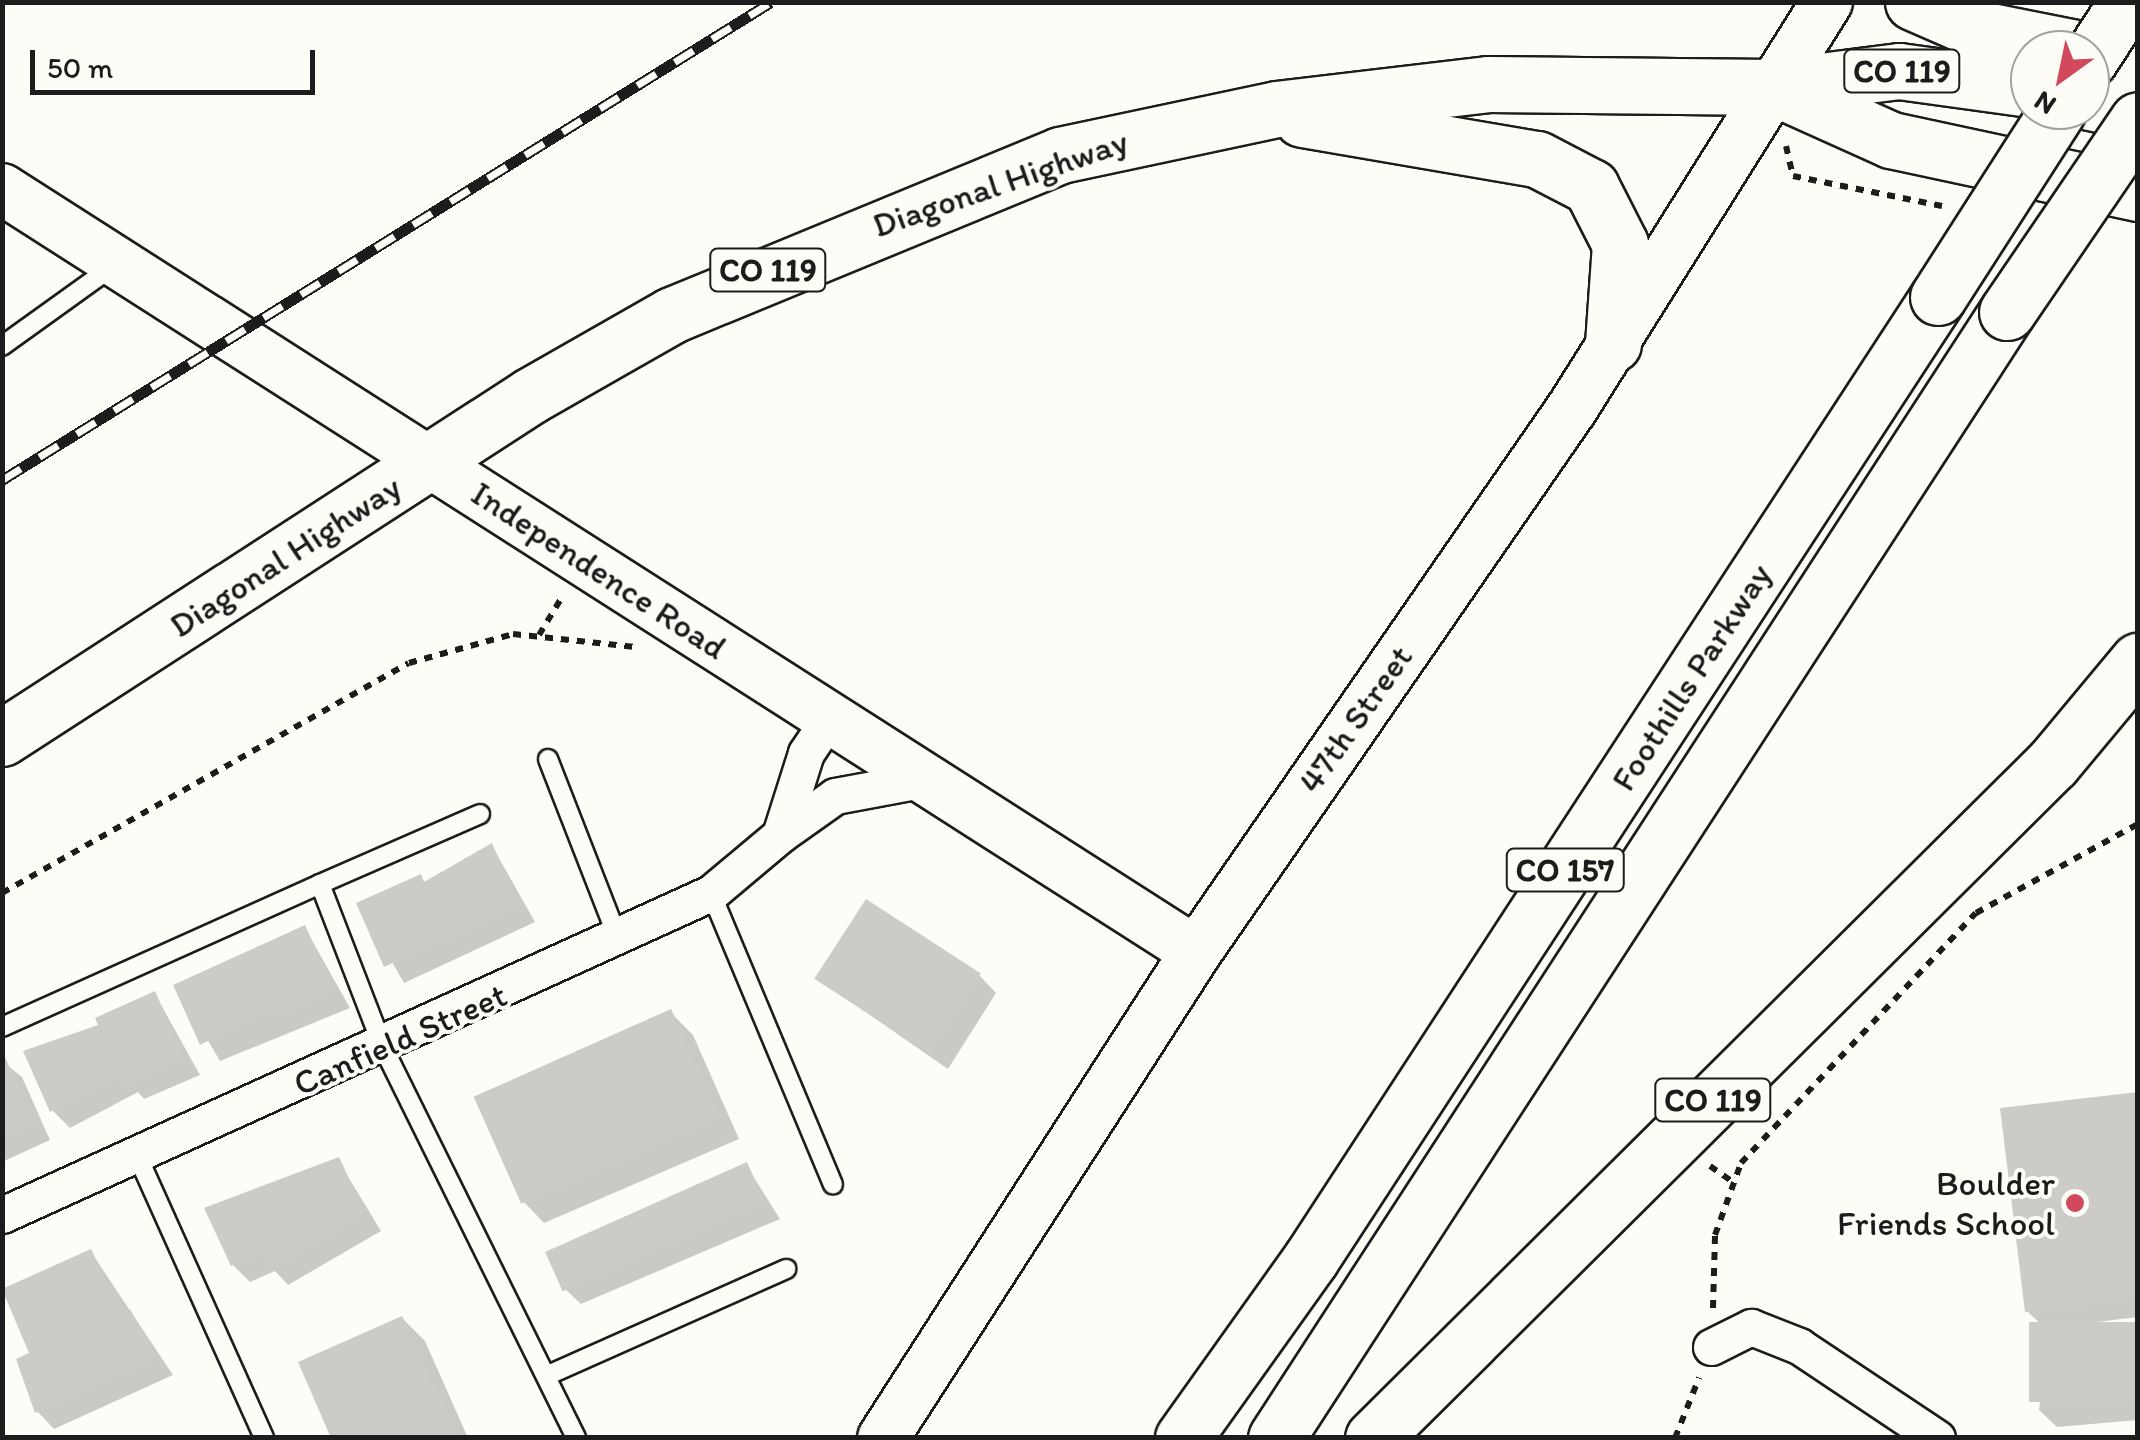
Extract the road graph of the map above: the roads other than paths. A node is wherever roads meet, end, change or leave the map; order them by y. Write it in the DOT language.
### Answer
graph roads {
  1 [pos="1827,2"];
  2 [pos="1913,2"];
  3 [pos="2126,2"];
  4 [pos="2109,30"];
  5 [pos="2010,35"];
  6 [pos="2110,55"];
  7 [pos="2138,62"];
  8 [pos="1773,86"];
  9 [pos="2010,86"];
  10 [pos="2110,108"];
  11 [pos="1276,109"];
  12 [pos="2138,116"];
  13 [pos="2045,130"];
  14 [pos="2,189"];
  15 [pos="2138,193"];
  16 [pos="116,264"];
  17 [pos="1613,344"];
  18 [pos="2,346"];
  19 [pos="429,461"];
  20 [pos="2138,661"];
  21 [pos="2138,710"];
  22 [pos="830,717"];
  23 [pos="2,738"];
  24 [pos="548,760"];
  25 [pos="2053,763"];
  26 [pos="926,779"];
  27 [pos="480,814"];
  28 [pos="780,835"];
  29 [pos="320,884"];
  30 [pos="711,894"];
  31 [pos="620,941"];
  32 [pos="1196,952"];
  33 [pos="2,1027"];
  34 [pos="383,1047"];
  35 [pos="137,1155"];
  36 [pos="834,1185"];
  37 [pos="2,1214"];
  38 [pos="786,1268"];
  39 [pos="1711,1346"];
  40 [pos="548,1375"];
  41 [pos="264,1438"];
  42 [pos="576,1438"];
  43 [pos="883,1438"];
  44 [pos="1182,1438"];
  45 [pos="1276,1438"];
  46 [pos="1373,1438"];
  47 [pos="1937,1438"];
  1 -- 8 [label="street, 47th Street"];
  2 -- 5 [label="highway"];
  3 -- 4 [label="highway, bridge"];
  6 -- 7 [label="highway"];
  8 -- 9 [label="highway, Diagonal Highway / CO 119"];
  8 -- 11 [label="highway, Diagonal Highway / CO 119"];
  8 -- 15 [label="highway, Diagonal Highway"];
  8 -- 17 [label="street, 47th Street"];
  10 -- 12 [label="highway"];
  11 -- 17 [label="highway"];
  11 -- 19 [label="highway, Diagonal Highway / CO 119"];
  12 -- 45 [label="highway, Foothills Parkway / CO 157, bridge"];
  13 -- 44 [label="highway, Foothills Parkway / CO 157, bridge"];
  14 -- 16 [label="street, Independence Road"];
  16 -- 18 [label="lane"];
  16 -- 19 [label="street, Independence Road"];
  17 -- 32 [label="street, 47th Street"];
  19 -- 22 [label="street, Independence Road"];
  19 -- 23 [label="highway, Diagonal Highway / CO 119"];
  20 -- 25 [label="highway"];
  21 -- 25 [label="highway, CO 119"];
  22 -- 26 [label="street, Independence Road"];
  22 -- 28 [label="street"];
  24 -- 31 [label="lane"];
  25 -- 46 [label="highway, CO 119"];
  26 -- 28 [label="street, Canfield Street"];
  26 -- 32 [label="street, Independence Road"];
  27 -- 29 [label="lane"];
  28 -- 30 [label="street, Canfield Street"];
  29 -- 33 [label="lane"];
  29 -- 34 [label="lane"];
  30 -- 31 [label="street, Canfield Street"];
  30 -- 36 [label="lane"];
  31 -- 34 [label="street, Canfield Street"];
  32 -- 43 [label="street, 47th Street"];
  34 -- 35 [label="street, Canfield Street"];
  34 -- 40 [label="lane"];
  35 -- 37 [label="street, Canfield Street"];
  35 -- 41 [label="lane"];
  38 -- 40 [label="lane"];
  39 -- 47 [label="street"];
  40 -- 42 [label="lane"];
}
